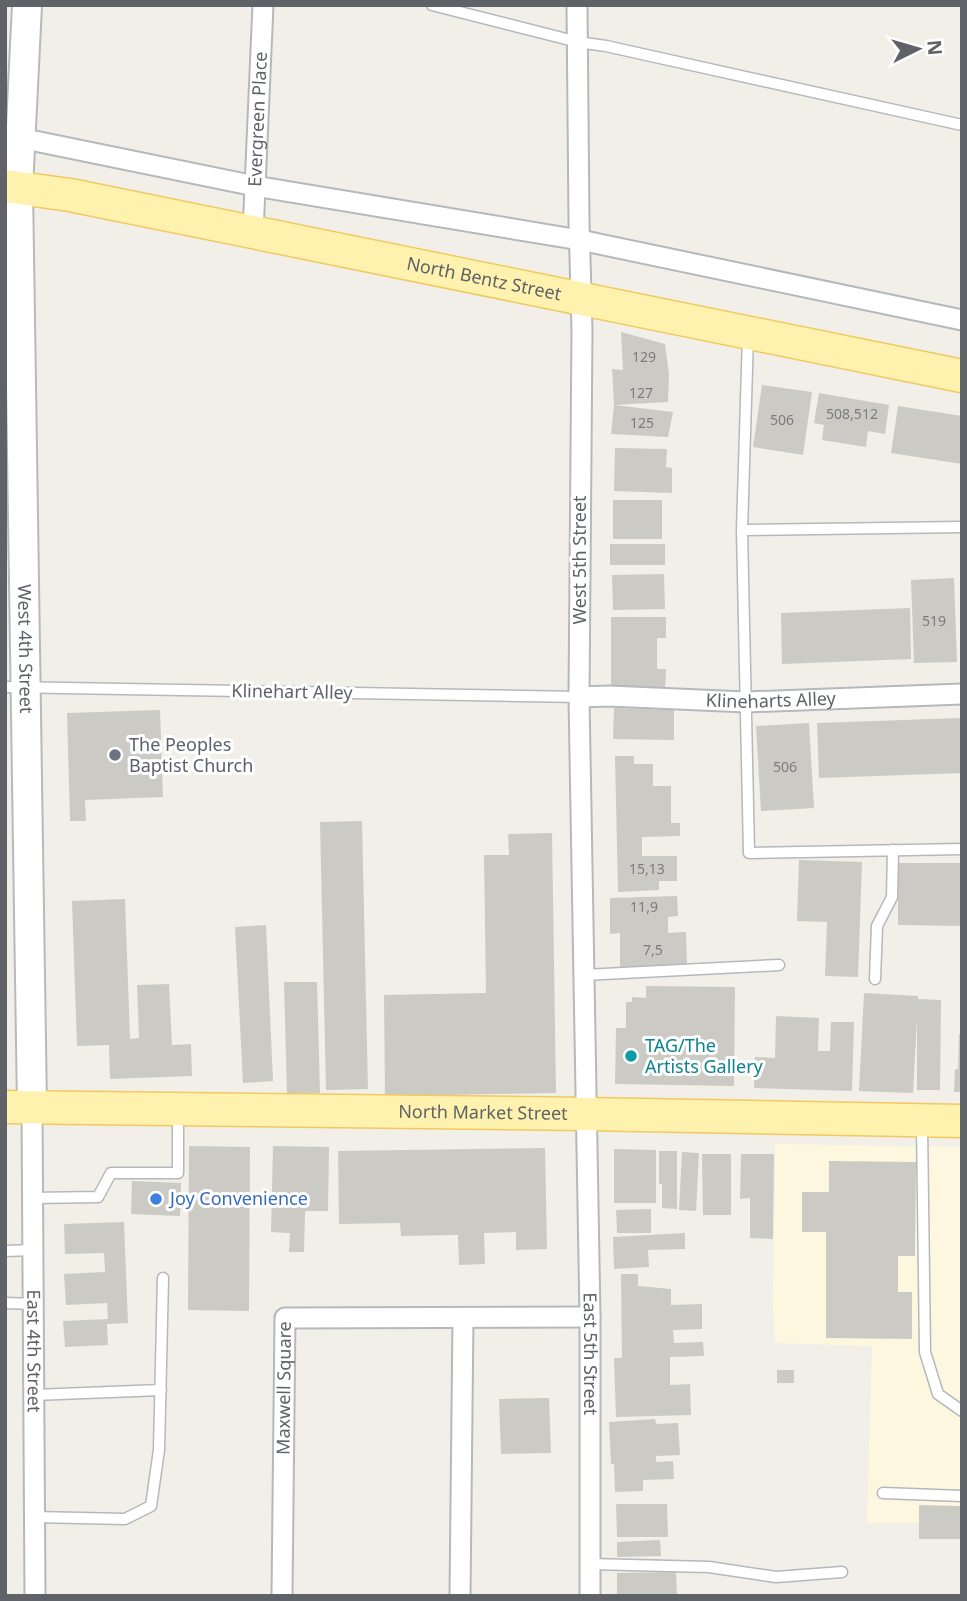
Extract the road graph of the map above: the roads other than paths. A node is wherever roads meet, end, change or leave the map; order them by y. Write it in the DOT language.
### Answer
graph roads {
  1 [pos="27,5"];
  2 [pos="263,5"];
  3 [pos="432,5"];
  4 [pos="577,5"];
  5 [pos="578,42"];
  6 [pos="962,125"];
  7 [pos="20,138"];
  8 [pos="255,186"];
  9 [pos="12,187"];
  10 [pos="253,233"];
  11 [pos="580,240"];
  12 [pos="580,297"];
  13 [pos="962,320"];
  14 [pos="749,332"];
  15 [pos="962,376"];
  16 [pos="962,527"];
  17 [pos="742,530"];
  18 [pos="15,687"];
  19 [pos="962,694"];
  20 [pos="579,697"];
  21 [pos="746,702"];
  22 [pos="962,849"];
  23 [pos="893,850"];
  24 [pos="779,965"];
  25 [pos="583,975"];
  26 [pos="874,979"];
  27 [pos="19,1108"];
  28 [pos="178,1110"];
  29 [pos="585,1114"];
  30 [pos="922,1121"];
  31 [pos="962,1121"];
  32 [pos="33,1198"];
  33 [pos="33,1250"];
  34 [pos="5,1251"];
  35 [pos="163,1278"];
  36 [pos="5,1303"];
  37 [pos="34,1304"];
  38 [pos="590,1317"];
  39 [pos="463,1318"];
  40 [pos="160,1390"];
  41 [pos="34,1395"];
  42 [pos="962,1410"];
  43 [pos="883,1493"];
  44 [pos="962,1496"];
  45 [pos="35,1517"];
  46 [pos="590,1564"];
  47 [pos="842,1572"];
  48 [pos="35,1596"];
  49 [pos="282,1596"];
  50 [pos="460,1596"];
  51 [pos="590,1596"];
  1 -- 7 [label="main road, West 4th Street"];
  2 -- 8 [label="street, Evergreen Place"];
  3 -- 5 [label="lane"];
  4 -- 5 [label="street, West 5th Street"];
  5 -- 6 [label="lane"];
  5 -- 11 [label="street, West 5th Street"];
  7 -- 8 [label="street"];
  7 -- 9 [label="main road, West 4th Street"];
  8 -- 10 [label="street, Evergreen Place"];
  8 -- 11 [label="street"];
  9 -- 10 [label="main road, North Bentz Street"];
  9 -- 18 [label="main road, West 4th Street"];
  10 -- 12 [label="main road, North Bentz Street"];
  11 -- 12 [label="street, West 5th Street"];
  11 -- 13 [label="street"];
  12 -- 14 [label="main road, North Bentz Street"];
  12 -- 20 [label="street, West 5th Street"];
  14 -- 15 [label="main road, North Bentz Street"];
  14 -- 17 [label="lane"];
  16 -- 17 [label="lane"];
  17 -- 21 [label="lane"];
  18 -- 20 [label="lane, Klinehart Alley"];
  18 -- 27 [label="main road, West 4th Street"];
  19 -- 21 [label="street, Klineharts Alley"];
  20 -- 21 [label="street, Klineharts Alley"];
  20 -- 25 [label="street, West 5th Street"];
  21 -- 23 [label="lane"];
  22 -- 23 [label="lane"];
  23 -- 26 [label="lane"];
  24 -- 25 [label="lane"];
  25 -- 29 [label="street, West 5th Street"];
  27 -- 28 [label="main road, North Market Street"];
  27 -- 32 [label="street, East 4th Street"];
  28 -- 29 [label="main road, North Market Street"];
  28 -- 32 [label="lane"];
  29 -- 30 [label="main road, North Market Street"];
  29 -- 38 [label="street, East 5th Street"];
  30 -- 31 [label="main road, North Market Street"];
  30 -- 42 [label="lane"];
  32 -- 33 [label="street, East 4th Street"];
  33 -- 34 [label="lane"];
  33 -- 37 [label="street, East 4th Street"];
  35 -- 40 [label="lane"];
  36 -- 37 [label="lane"];
  37 -- 41 [label="street, East 4th Street"];
  38 -- 39 [label="street, Maxwell Square"];
  38 -- 46 [label="street, East 5th Street"];
  39 -- 49 [label="street, Maxwell Square"];
  39 -- 50 [label="street"];
  40 -- 41 [label="lane"];
  40 -- 45 [label="lane"];
  41 -- 45 [label="street, East 4th Street"];
  43 -- 44 [label="lane"];
  45 -- 48 [label="street, East 4th Street"];
  46 -- 47 [label="lane"];
  46 -- 51 [label="street, East 5th Street"];
}
